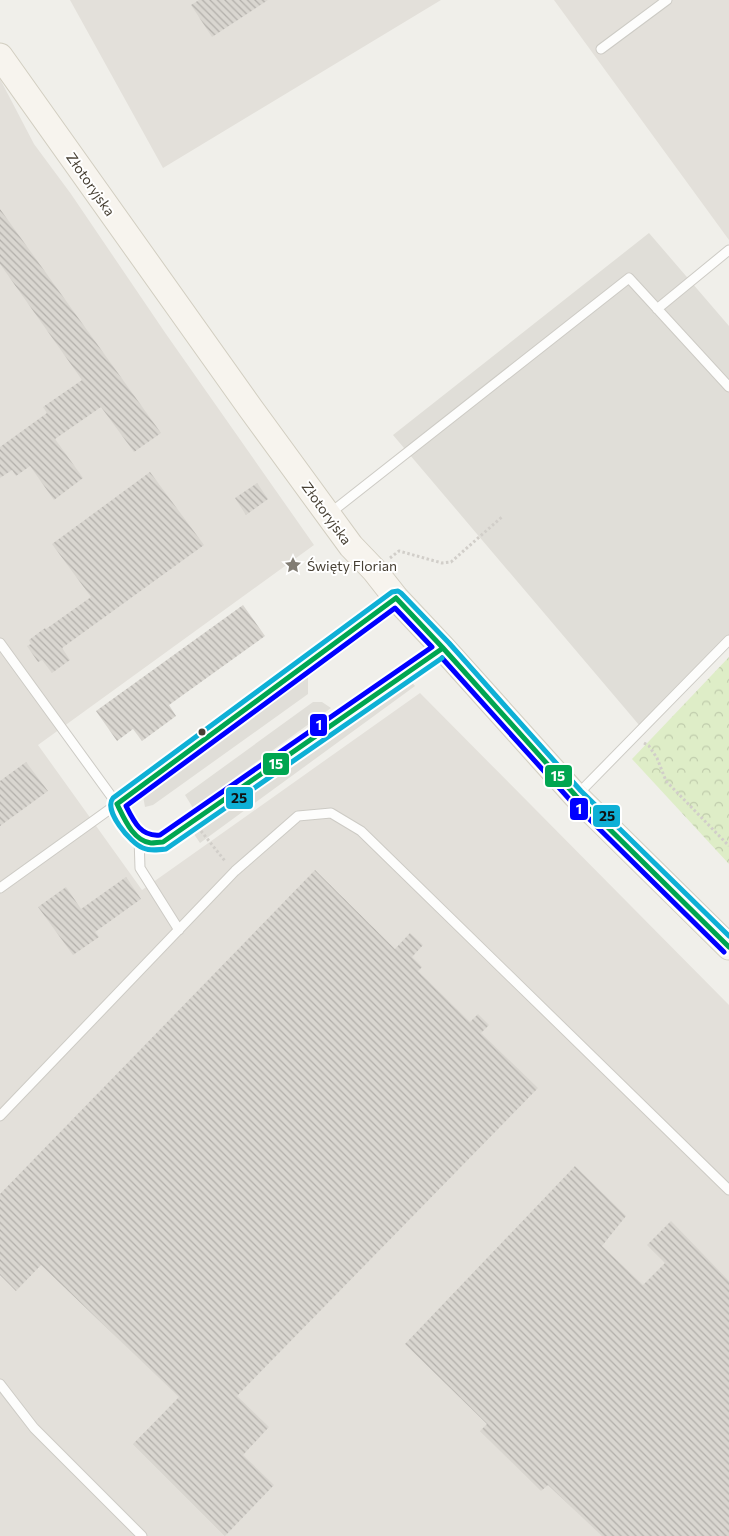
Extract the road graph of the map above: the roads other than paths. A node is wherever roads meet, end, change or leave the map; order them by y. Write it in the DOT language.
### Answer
graph roads {
  1 [pos="667,0"];
  2 [pos="602,49"];
  3 [pos="0,56"];
  4 [pos="729,250"];
  5 [pos="657,308"];
  6 [pos="729,387"];
  7 [pos="329,514"];
  8 [pos="396,598"];
  9 [pos="729,640"];
  10 [pos="0,643"];
  11 [pos="443,648"];
  12 [pos="576,796"];
  13 [pos="117,804"];
  14 [pos="139,837"];
  15 [pos="0,888"];
  16 [pos="179,930"];
  17 [pos="729,947"];
  18 [pos="0,1116"];
  19 [pos="729,1190"];
  20 [pos="0,1384"];
  21 [pos="142,1536"];
  1 -- 2 [label="lane"];
  3 -- 7 [label="main road, Złotoryjska"];
  4 -- 5 [label="lane"];
  5 -- 6 [label="lane"];
  5 -- 7 [label="lane"];
  7 -- 8 [label="main road, Złotoryjska"];
  8 -- 11 [label="main road, Złotoryjska"];
  8 -- 13 [label="street"];
  9 -- 12 [label="lane"];
  10 -- 13 [label="lane"];
  11 -- 12 [label="main road, Złotoryjska"];
  11 -- 14 [label="lane"];
  12 -- 17 [label="main road, Złotoryjska"];
  13 -- 14 [label="lane"];
  13 -- 15 [label="lane"];
  14 -- 16 [label="lane"];
  16 -- 18 [label="lane"];
  16 -- 19 [label="lane"];
  20 -- 21 [label="lane"];
}
